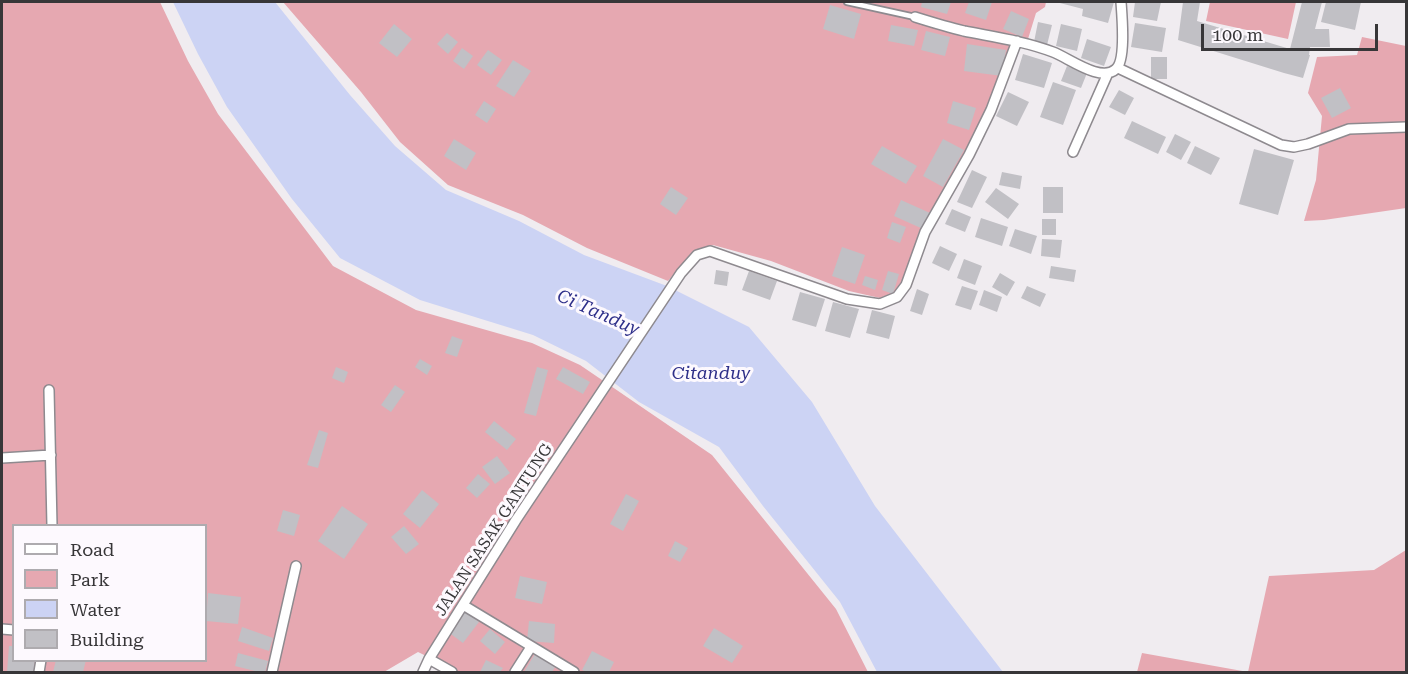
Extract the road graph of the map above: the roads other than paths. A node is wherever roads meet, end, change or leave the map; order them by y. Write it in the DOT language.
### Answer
graph roads {
  1 [pos="847,2"];
  2 [pos="1121,2"];
  3 [pos="915,17"];
  4 [pos="1017,41"];
  5 [pos="1118,68"];
  6 [pos="1108,73"];
  7 [pos="1407,127"];
  8 [pos="1073,152"];
  9 [pos="49,390"];
  10 [pos="51,454"];
  11 [pos="2,458"];
  12 [pos="52,524"];
  13 [pos="296,566"];
  14 [pos="463,605"];
  15 [pos="531,647"];
  16 [pos="429,659"];
  17 [pos="272,672"];
  18 [pos="423,672"];
  19 [pos="452,672"];
  20 [pos="515,672"];
  21 [pos="574,672"];
  1 -- 3 [label="lane"];
  2 -- 5 [label="street"];
  3 -- 4 [label="street"];
  4 -- 6 [label="street"];
  4 -- 14 [label="street, JALAN SASAK GANTUNG"];
  5 -- 6 [label="street"];
  5 -- 7 [label="street"];
  6 -- 8 [label="street"];
  9 -- 10 [label="street"];
  10 -- 11 [label="street"];
  10 -- 12 [label="street"];
  13 -- 17 [label="street"];
  14 -- 15 [label="street"];
  14 -- 16 [label="street, JALAN SASAK GANTUNG"];
  15 -- 20 [label="street"];
  15 -- 21 [label="street"];
  16 -- 18 [label="street, JALAN SASAK GANTUNG"];
  16 -- 19 [label="street"];
}
